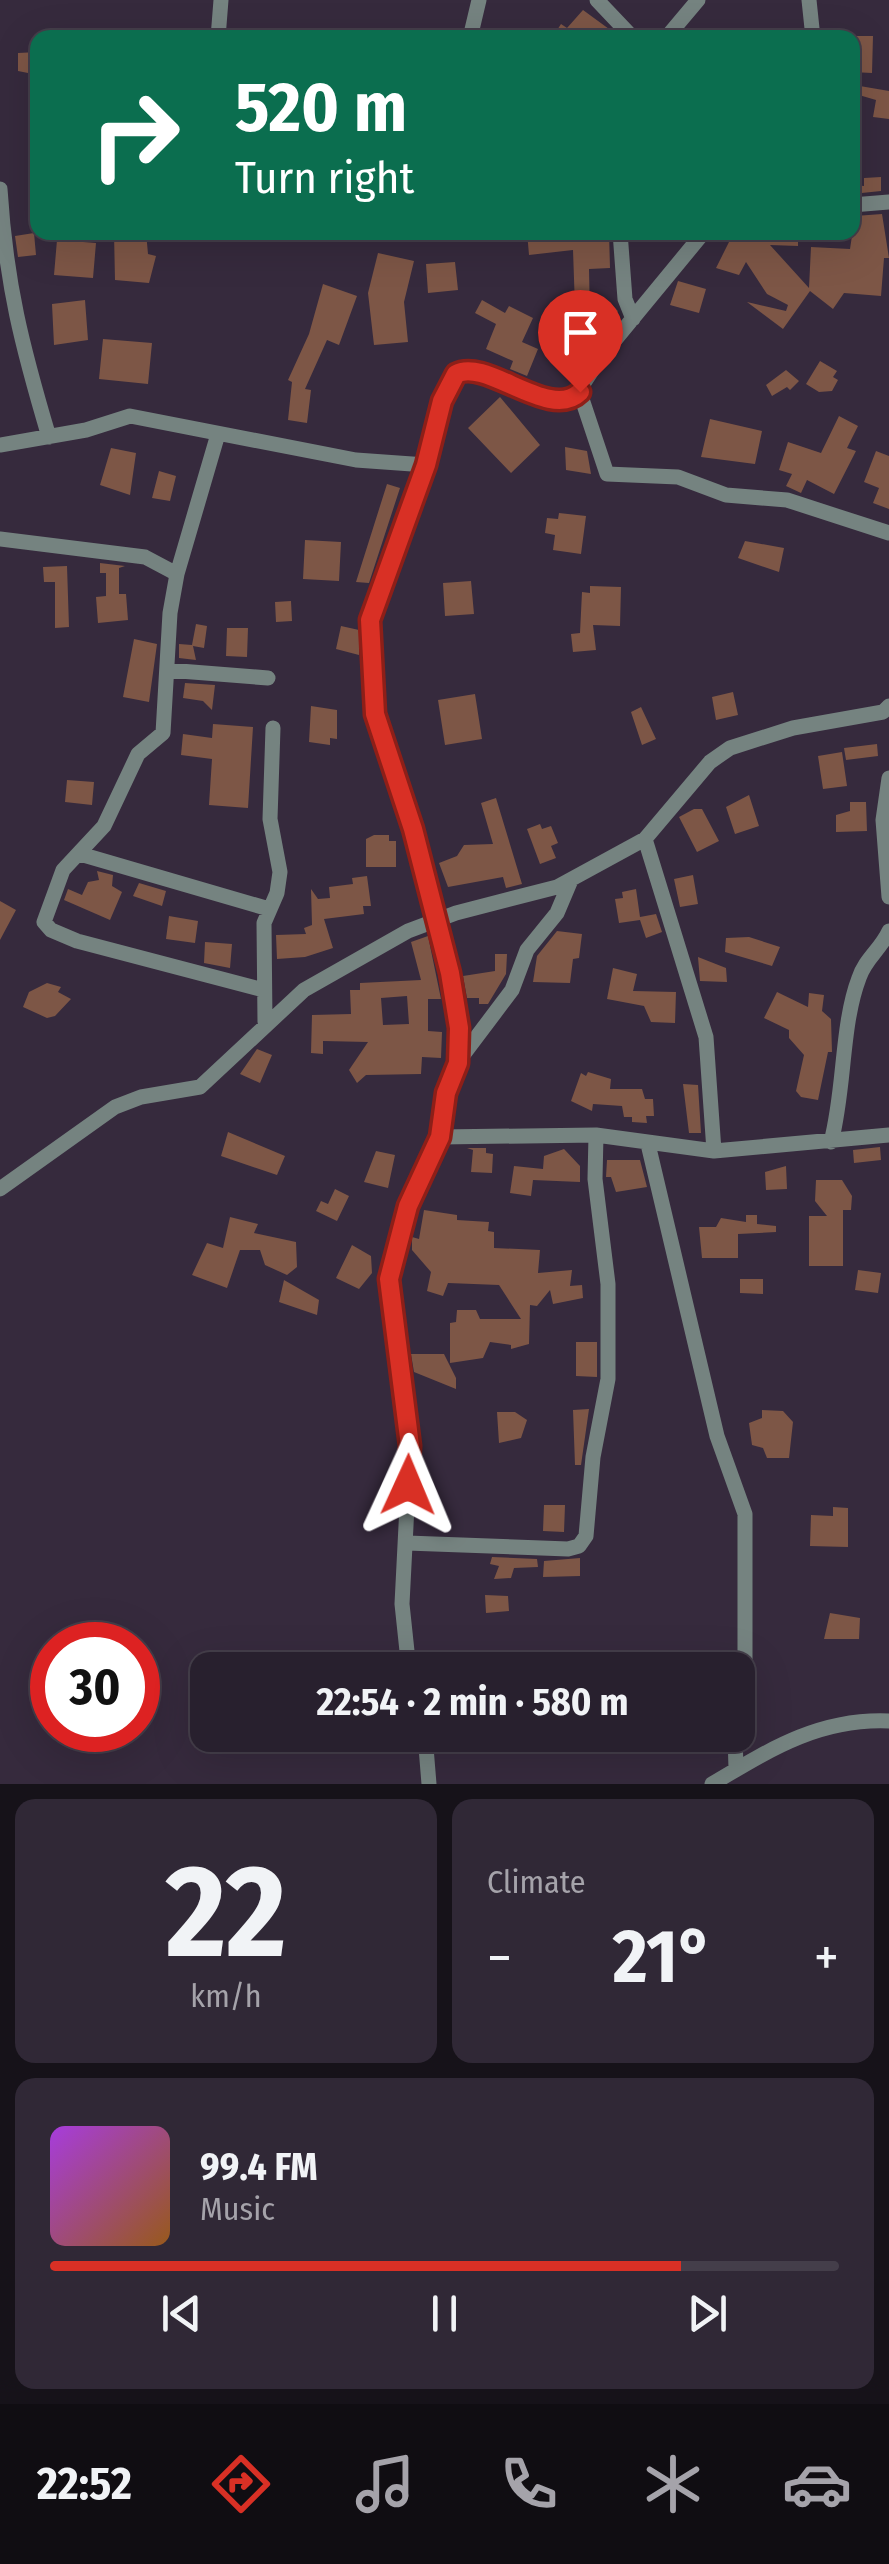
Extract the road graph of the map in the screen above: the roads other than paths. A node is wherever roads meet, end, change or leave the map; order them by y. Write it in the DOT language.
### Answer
graph roads {
  1 [pos="221,0"];
  2 [pos="479,0"];
  3 [pos="597,0"];
  4 [pos="698,0"];
  5 [pos="809,0"];
  6 [pos="219,30"];
  7 [pos="472,30"];
  8 [pos="625,30"];
  9 [pos="673,30"];
  10 [pos="812,30"];
  11 [pos="0,189"];
  12 [pos="889,202"];
  13 [pos="860,204"];
  14 [pos="621,240"];
  15 [pos="697,240"];
  16 [pos="632,319"];
  17 [pos="580,392"];
  18 [pos="218,434"];
  19 [pos="49,437"];
  20 [pos="0,445"];
  21 [pos="426,465"];
  22 [pos="889,533"];
  23 [pos="0,540"];
  24 [pos="176,574"];
  25 [pos="167,670"];
  26 [pos="268,678"];
  27 [pos="887,711"];
  28 [pos="272,728"];
  29 [pos="889,778"];
  30 [pos="645,839"];
  31 [pos="80,854"];
  32 [pos="571,880"];
  33 [pos="889,897"];
  34 [pos="269,909"];
  35 [pos="434,920"];
  36 [pos="889,932"];
  37 [pos="264,990"];
  38 [pos="265,1022"];
  39 [pos="458,1063"];
  40 [pos="596,1135"];
  41 [pos="889,1135"];
  42 [pos="440,1137"];
  43 [pos="830,1142"];
  44 [pos="648,1144"];
  45 [pos="714,1150"];
  46 [pos="0,1190"];
  47 [pos="408,1544"];
  48 [pos="407,1652"];
  49 [pos="745,1652"];
  50 [pos="889,1720"];
  51 [pos="426,1752"];
  52 [pos="736,1752"];
  53 [pos="736,1769"];
  54 [pos="429,1784"];
  55 [pos="712,1784"];
  1 -- 6 [label="street"];
  2 -- 7 [label="street"];
  3 -- 8 [label="street"];
  4 -- 9 [label="street"];
  5 -- 10 [label="street"];
  11 -- 19 [label="street"];
  12 -- 13 [label="street"];
  14 -- 16 [label="street"];
  15 -- 16 [label="street"];
  16 -- 17 [label="street"];
  17 -- 21 [label="street"];
  17 -- 22 [label="street"];
  18 -- 19 [label="street"];
  18 -- 21 [label="street"];
  18 -- 24 [label="street"];
  19 -- 20 [label="street"];
  21 -- 35 [label="street"];
  23 -- 24 [label="street"];
  24 -- 25 [label="street"];
  25 -- 26 [label="street"];
  25 -- 31 [label="street"];
  27 -- 30 [label="street"];
  28 -- 34 [label="street"];
  29 -- 33 [label="street"];
  30 -- 32 [label="street"];
  30 -- 45 [label="street"];
  31 -- 34 [label="street"];
  31 -- 37 [label="street"];
  32 -- 35 [label="street"];
  32 -- 39 [label="street"];
  34 -- 37 [label="street"];
  35 -- 38 [label="street"];
  35 -- 39 [label="street"];
  36 -- 43 [label="street"];
  37 -- 38 [label="street"];
  38 -- 46 [label="street"];
  39 -- 42 [label="street"];
  40 -- 42 [label="street"];
  40 -- 44 [label="street"];
  40 -- 47 [label="street"];
  41 -- 43 [label="street"];
  42 -- 47 [label="street"];
  43 -- 45 [label="street"];
  44 -- 45 [label="street"];
  44 -- 49 [label="street"];
  47 -- 48 [label="street"];
  50 -- 53 [label="street"];
  51 -- 54 [label="street"];
  52 -- 53 [label="street"];
  53 -- 55 [label="street"];
}
